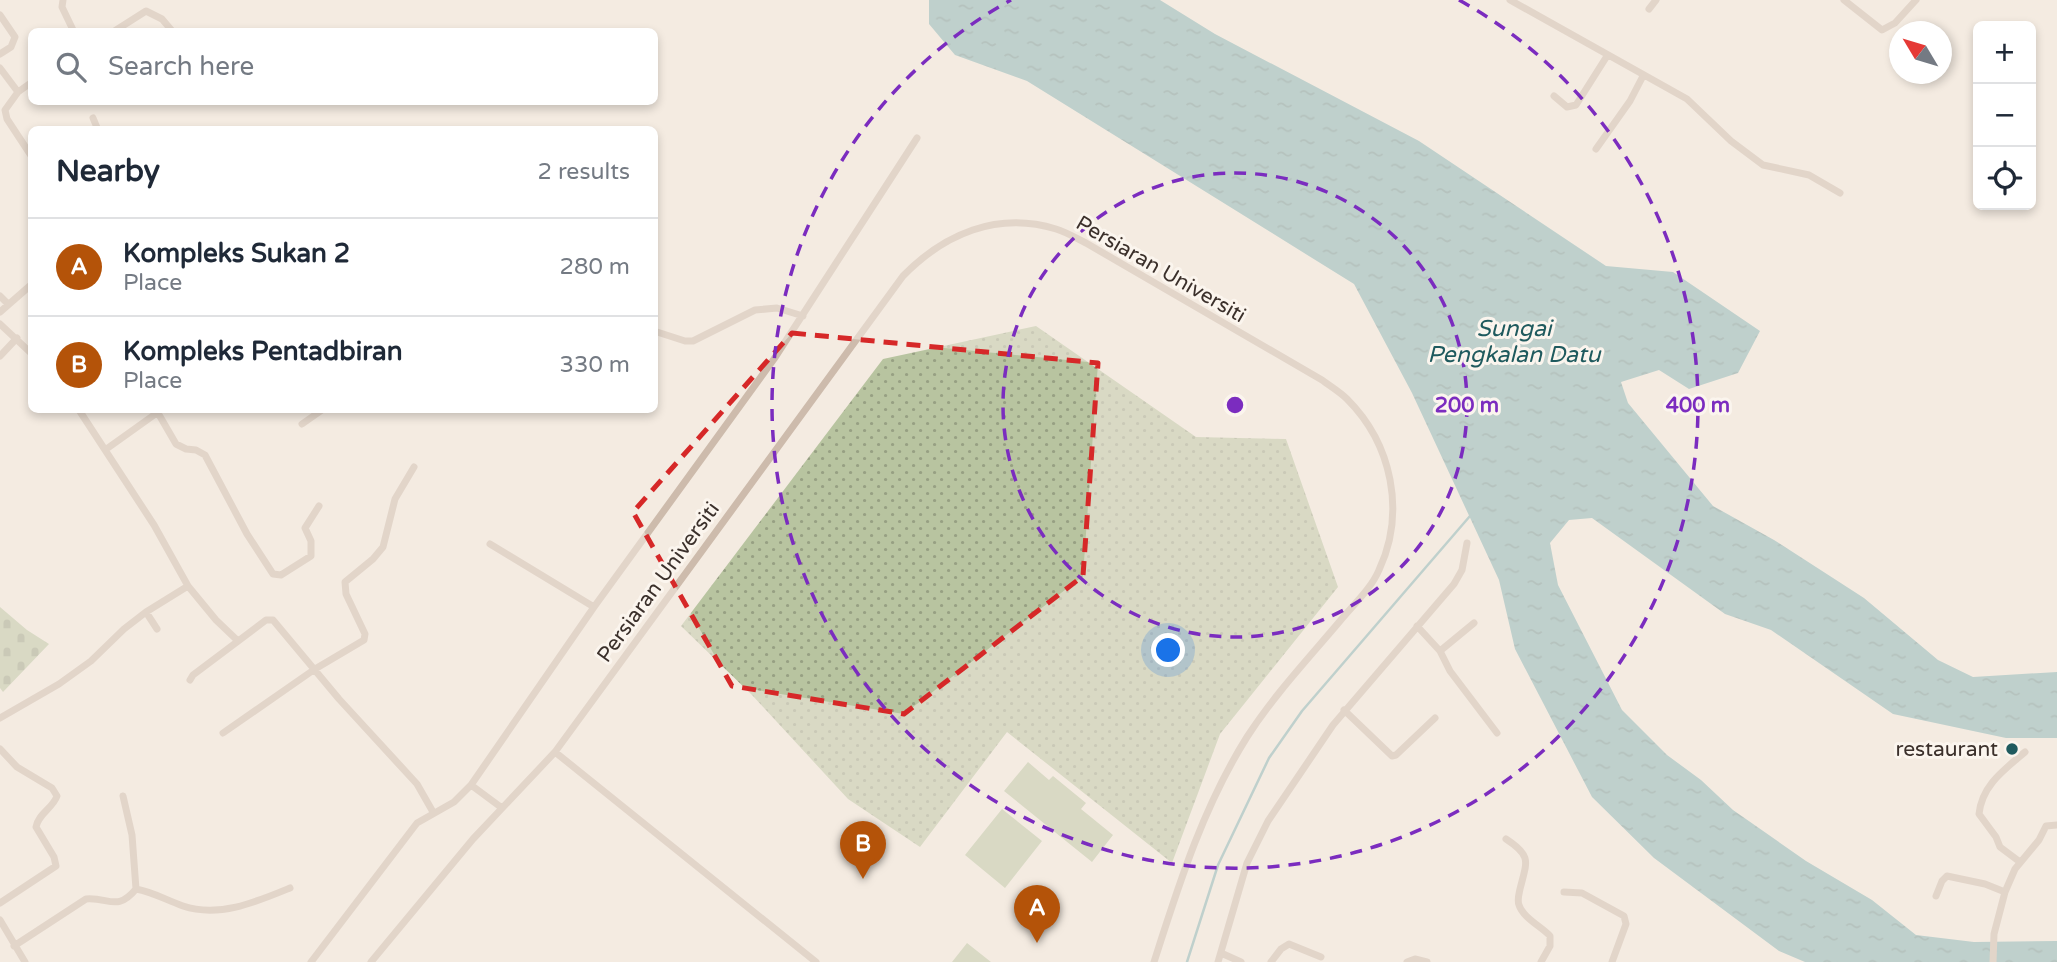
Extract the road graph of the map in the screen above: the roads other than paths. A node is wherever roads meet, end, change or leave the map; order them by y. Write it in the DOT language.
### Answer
graph roads {
  1 [pos="63,0"];
  2 [pos="1510,0"];
  3 [pos="1656,0"];
  4 [pos="1844,0"];
  5 [pos="1916,0"];
  6 [pos="1649,9"];
  7 [pos="0,15"];
  8 [pos="72,28"];
  9 [pos="119,28"];
  10 [pos="170,28"];
  11 [pos="0,54"];
  12 [pos="1607,56"];
  13 [pos="0,68"];
  14 [pos="1643,76"];
  15 [pos="28,85"];
  16 [pos="18,92"];
  17 [pos="1554,96"];
  18 [pos="93,118"];
  19 [pos="96,126"];
  20 [pos="917,138"];
  21 [pos="1596,149"];
  22 [pos="28,151"];
  23 [pos="1840,193"];
  24 [pos="28,287"];
  25 [pos="0,296"];
  26 [pos="8,304"];
  27 [pos="0,312"];
  28 [pos="803,316"];
  29 [pos="0,324"];
  30 [pos="658,332"];
  31 [pos="17,338"];
  32 [pos="28,350"];
  33 [pos="0,356"];
  34 [pos="81,413"];
  35 [pos="157,413"];
  36 [pos="161,413"];
  37 [pos="318,413"];
  38 [pos="302,424"];
  39 [pos="105,450"];
  40 [pos="414,467"];
  41 [pos="319,506"];
  42 [pos="1467,543"];
  43 [pos="490,544"];
  44 [pos="188,586"];
  45 [pos="594,607"];
  46 [pos="146,612"];
  47 [pos="1474,623"];
  48 [pos="1417,626"];
  49 [pos="157,629"];
  50 [pos="238,641"];
  51 [pos="1440,651"];
  52 [pos="315,669"];
  53 [pos="190,680"];
  54 [pos="1344,710"];
  55 [pos="0,718"];
  56 [pos="1435,718"];
  57 [pos="223,733"];
  58 [pos="1497,733"];
  59 [pos="0,749"];
  60 [pos="555,752"];
  61 [pos="2025,752"];
  62 [pos="471,785"];
  63 [pos="123,796"];
  64 [pos="502,808"];
  65 [pos="433,812"];
  66 [pos="2057,825"];
  67 [pos="1506,839"];
  68 [pos="2021,862"];
  69 [pos="290,888"];
  70 [pos="136,889"];
  71 [pos="1564,892"];
  72 [pos="2005,892"];
  73 [pos="1936,896"];
  74 [pos="0,903"];
  75 [pos="0,920"];
  76 [pos="14,946"];
  77 [pos="1221,953"];
  78 [pos="1321,957"];
  79 [pos="25,962"];
  80 [pos="311,962"];
  81 [pos="372,962"];
  82 [pos="816,962"];
  83 [pos="1154,962"];
  84 [pos="1218,962"];
  85 [pos="1241,962"];
  86 [pos="1271,962"];
  87 [pos="1407,962"];
  88 [pos="1427,962"];
  89 [pos="1541,962"];
  90 [pos="1612,962"];
  91 [pos="1993,962"];
  1 -- 8 [label="street"];
  2 -- 12 [label="street"];
  3 -- 6 [label="street"];
  4 -- 5 [label="street"];
  7 -- 11 [label="street"];
  9 -- 10 [label="street"];
  12 -- 14 [label="street"];
  12 -- 17 [label="street"];
  13 -- 16 [label="street"];
  14 -- 21 [label="street"];
  14 -- 23 [label="street"];
  15 -- 16 [label="street"];
  16 -- 22 [label="street"];
  18 -- 19 [label="street"];
  20 -- 28 [label="street"];
  24 -- 26 [label="street"];
  25 -- 26 [label="street"];
  26 -- 27 [label="street"];
  28 -- 30 [label="street"];
  28 -- 45 [label="street"];
  29 -- 31 [label="street"];
  31 -- 32 [label="street"];
  31 -- 33 [label="street"];
  34 -- 39 [label="street"];
  35 -- 39 [label="street"];
  36 -- 41 [label="street"];
  37 -- 38 [label="street"];
  39 -- 44 [label="street"];
  40 -- 52 [label="street"];
  42 -- 48 [label="street"];
  43 -- 45 [label="street"];
  44 -- 46 [label="street"];
  44 -- 50 [label="street"];
  45 -- 62 [label="street"];
  46 -- 49 [label="street"];
  46 -- 55 [label="street"];
  47 -- 51 [label="street"];
  48 -- 51 [label="street"];
  48 -- 54 [label="street"];
  50 -- 52 [label="street"];
  50 -- 53 [label="street"];
  51 -- 58 [label="street"];
  52 -- 57 [label="street"];
  52 -- 65 [label="street"];
  54 -- 56 [label="street"];
  54 -- 77 [label="street"];
  59 -- 74 [label="street"];
  60 -- 64 [label="street, Persiaran Universiti"];
  60 -- 82 [label="street"];
  60 -- 83 [label="street, Persiaran Universiti"];
  61 -- 68 [label="street"];
  62 -- 64 [label="street"];
  62 -- 65 [label="street"];
  63 -- 70 [label="street"];
  64 -- 81 [label="street, Persiaran Universiti"];
  65 -- 80 [label="street"];
  66 -- 68 [label="street"];
  67 -- 89 [label="street"];
  68 -- 72 [label="street"];
  69 -- 70 [label="street"];
  70 -- 76 [label="street"];
  71 -- 90 [label="street"];
  72 -- 73 [label="street"];
  72 -- 91 [label="street"];
  75 -- 76 [label="street"];
  76 -- 79 [label="street"];
  77 -- 84 [label="street"];
  77 -- 85 [label="street"];
  78 -- 86 [label="street"];
  87 -- 88 [label="street"];
}
